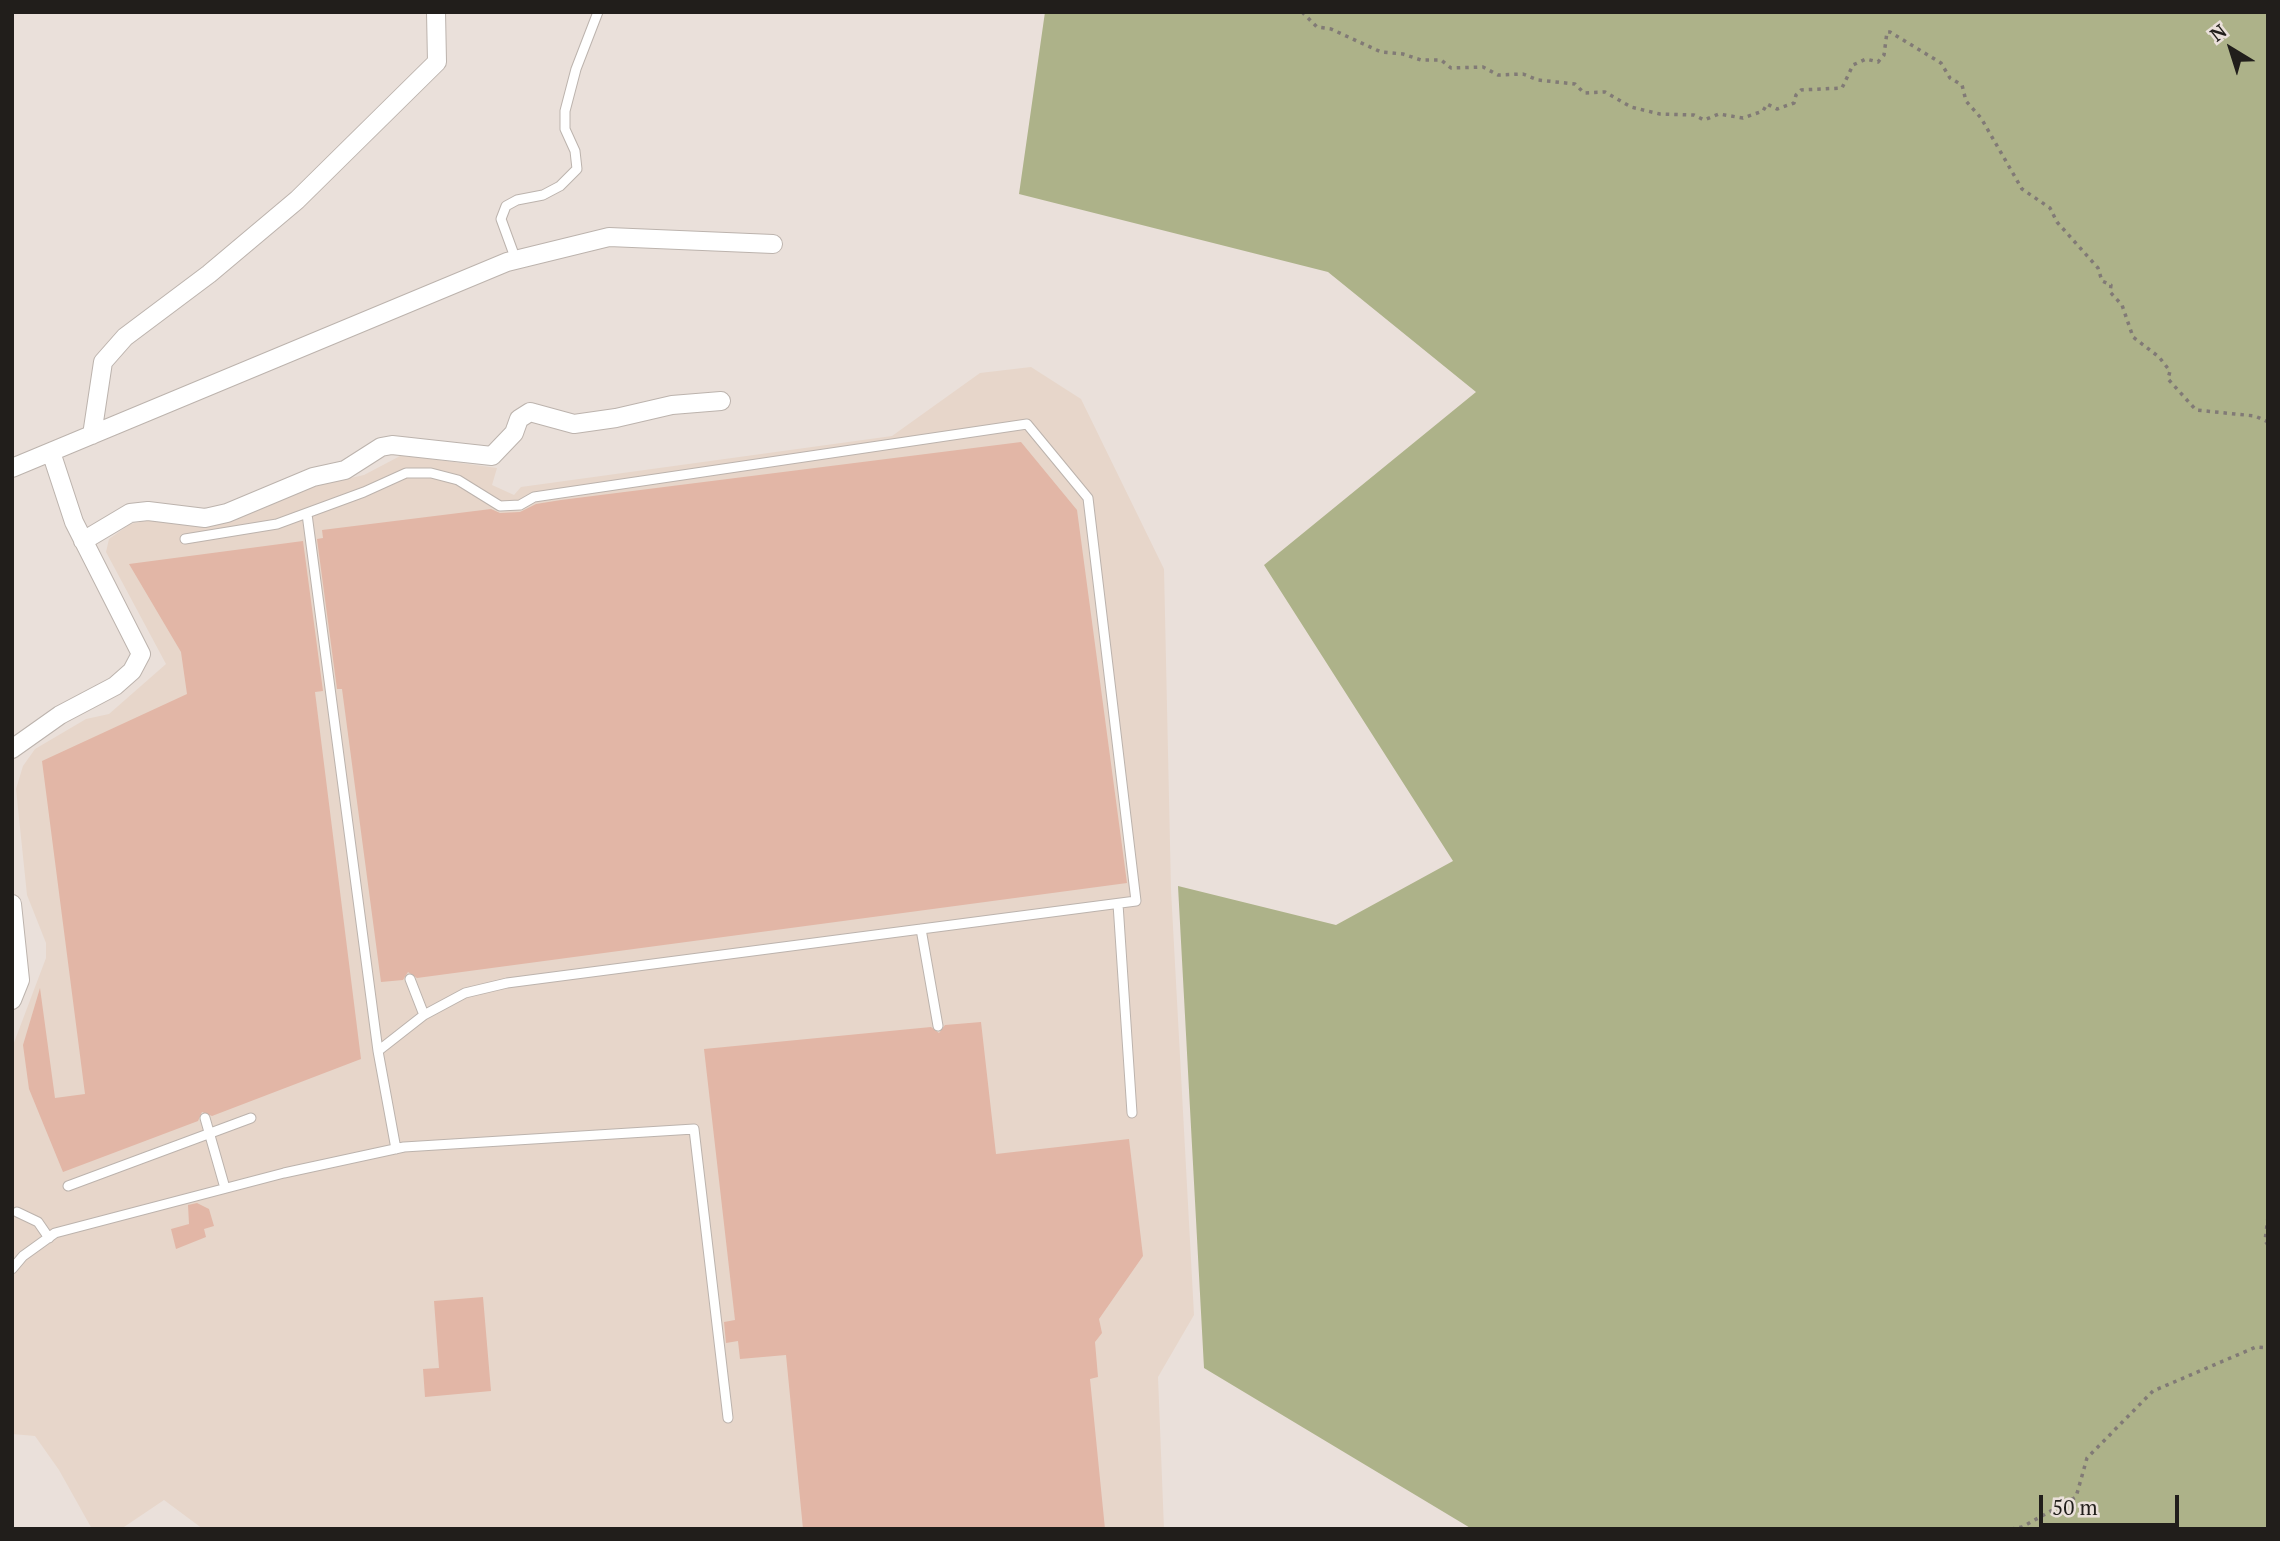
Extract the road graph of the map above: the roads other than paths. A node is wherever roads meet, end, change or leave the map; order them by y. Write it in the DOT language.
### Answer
graph roads {
  1 [pos="436,12"];
  2 [pos="598,12"];
  3 [pos="773,244"];
  4 [pos="516,260"];
  5 [pos="722,401"];
  6 [pos="92,435"];
  7 [pos="51,452"];
  8 [pos="12,468"];
  9 [pos="307,514"];
  10 [pos="185,540"];
  11 [pos="83,541"];
  12 [pos="12,749"];
  13 [pos="12,904"];
  14 [pos="1118,904"];
  15 [pos="921,929"];
  16 [pos="410,979"];
  17 [pos="12,1000"];
  18 [pos="424,1014"];
  19 [pos="938,1026"];
  20 [pos="378,1051"];
  21 [pos="1132,1113"];
  22 [pos="205,1118"];
  23 [pos="251,1118"];
  24 [pos="209,1132"];
  25 [pos="397,1149"];
  26 [pos="68,1186"];
  27 [pos="225,1188"];
  28 [pos="17,1212"];
  29 [pos="49,1238"];
  30 [pos="12,1269"];
  31 [pos="728,1418"];
  1 -- 6 [label="street"];
  2 -- 4 [label="lane"];
  3 -- 4 [label="street"];
  4 -- 6 [label="street"];
  5 -- 11 [label="street"];
  6 -- 7 [label="street"];
  7 -- 8 [label="street"];
  7 -- 11 [label="street"];
  9 -- 10 [label="lane"];
  9 -- 14 [label="lane"];
  9 -- 20 [label="lane"];
  11 -- 12 [label="street"];
  13 -- 17 [label="street"];
  14 -- 15 [label="lane"];
  14 -- 21 [label="lane"];
  15 -- 18 [label="lane"];
  15 -- 19 [label="lane"];
  16 -- 18 [label="lane"];
  18 -- 20 [label="lane"];
  20 -- 25 [label="lane"];
  22 -- 24 [label="lane"];
  23 -- 24 [label="lane"];
  24 -- 26 [label="lane"];
  24 -- 27 [label="lane"];
  25 -- 27 [label="lane"];
  25 -- 31 [label="lane"];
  27 -- 29 [label="lane"];
  28 -- 29 [label="lane"];
  29 -- 30 [label="lane"];
}
